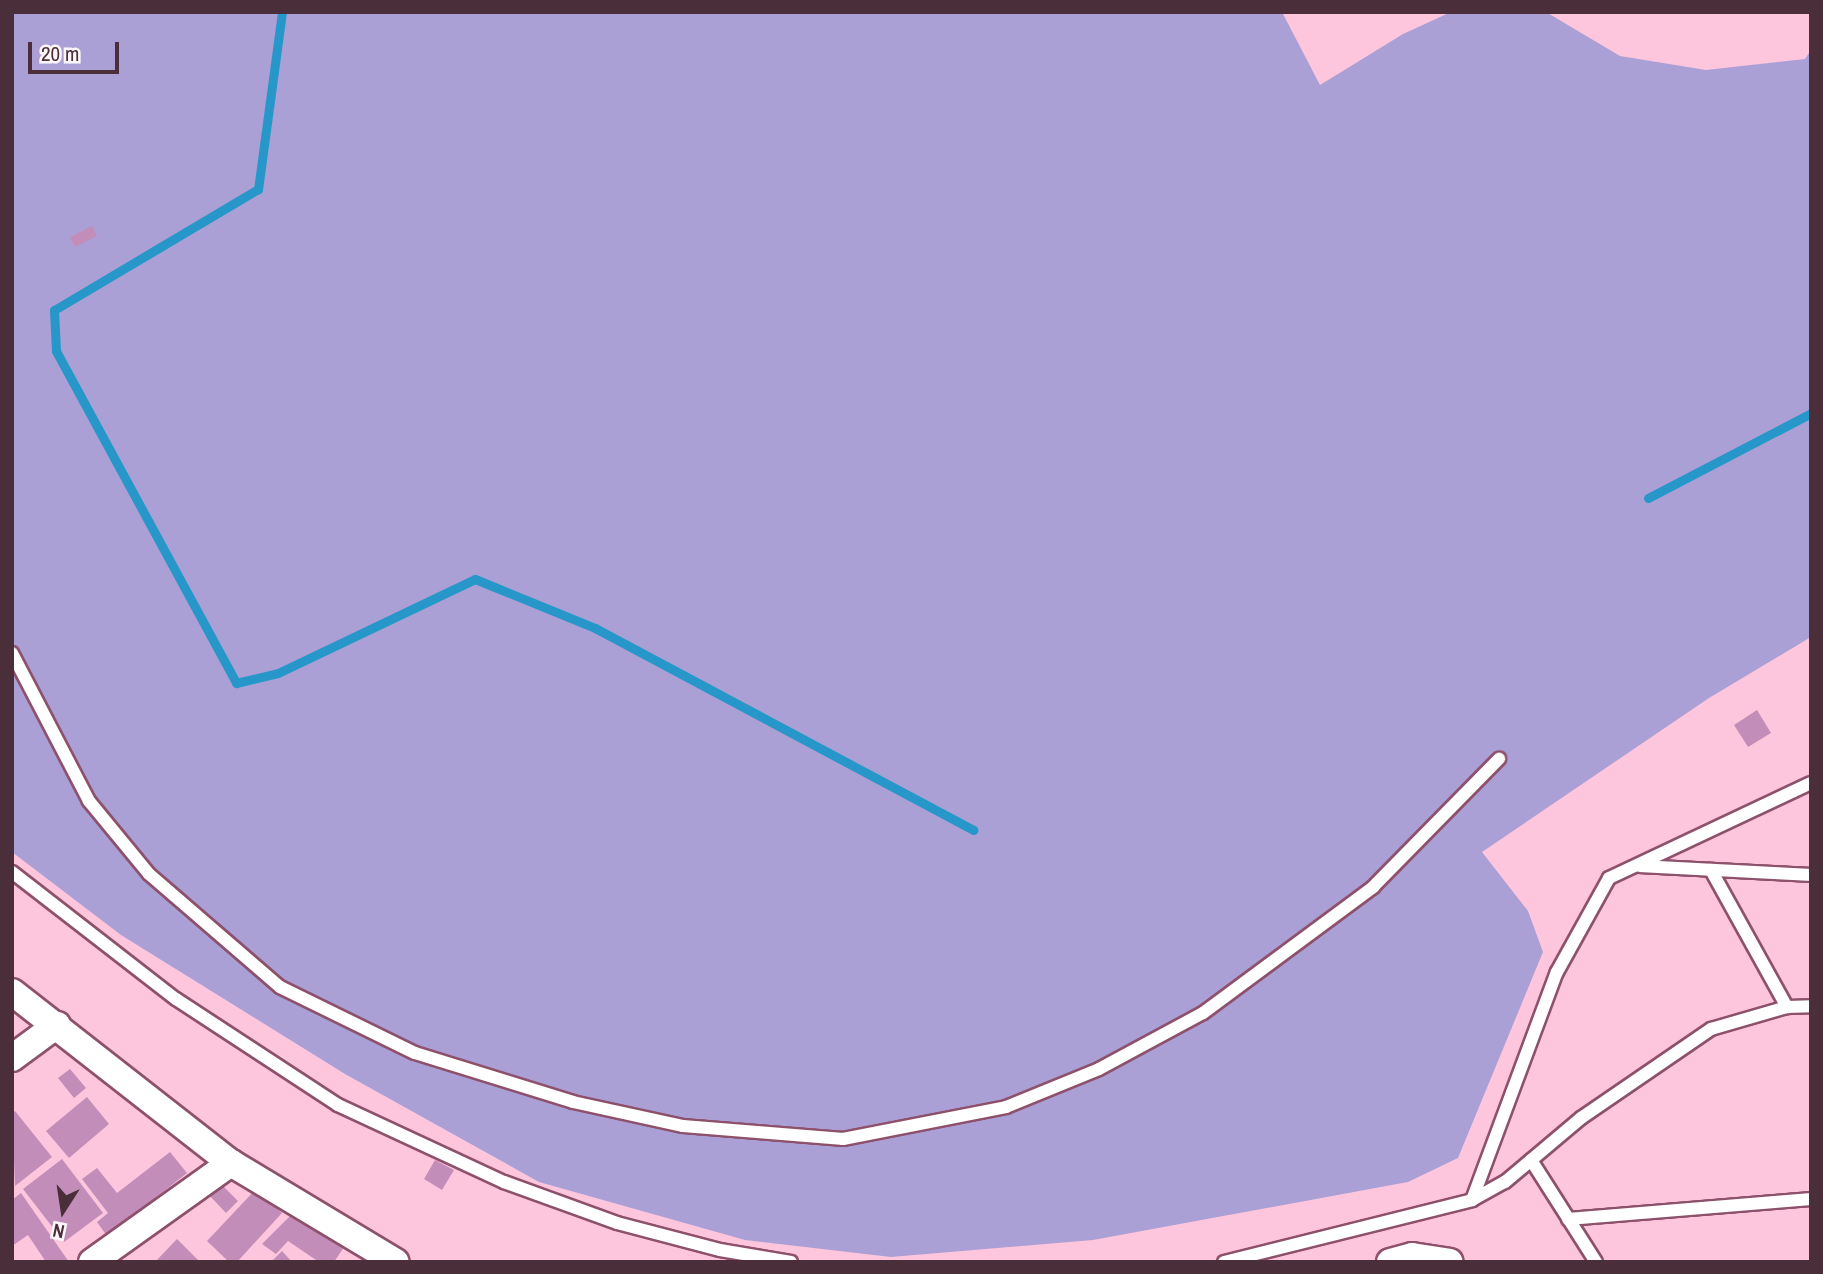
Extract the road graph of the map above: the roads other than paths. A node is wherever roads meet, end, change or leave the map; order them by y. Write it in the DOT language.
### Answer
graph roads {
  1 [pos="12,653"];
  2 [pos="1499,759"];
  3 [pos="1811,783"];
  4 [pos="1640,866"];
  5 [pos="1711,870"];
  6 [pos="12,872"];
  7 [pos="1811,875"];
  8 [pos="12,992"];
  9 [pos="1811,1006"];
  10 [pos="1787,1007"];
  11 [pos="57,1025"];
  12 [pos="12,1058"];
  13 [pos="1531,1160"];
  14 [pos="231,1163"];
  15 [pos="1811,1199"];
  16 [pos="1472,1200"];
  17 [pos="1569,1219"];
  18 [pos="92,1262"];
  19 [pos="397,1262"];
  20 [pos="791,1262"];
  21 [pos="1223,1262"];
  22 [pos="1390,1262"];
  23 [pos="1450,1262"];
  24 [pos="1596,1262"];
  1 -- 2 [label="lane"];
  3 -- 4 [label="lane"];
  4 -- 5 [label="lane"];
  4 -- 16 [label="lane"];
  5 -- 7 [label="lane"];
  5 -- 10 [label="lane"];
  6 -- 20 [label="lane"];
  8 -- 11 [label="street"];
  9 -- 10 [label="lane"];
  10 -- 13 [label="lane"];
  11 -- 12 [label="street"];
  11 -- 14 [label="street"];
  13 -- 16 [label="lane"];
  13 -- 17 [label="lane"];
  14 -- 18 [label="street"];
  14 -- 19 [label="street"];
  15 -- 17 [label="lane"];
  16 -- 21 [label="lane"];
  17 -- 24 [label="lane"];
  22 -- 23 [label="street"];
}
